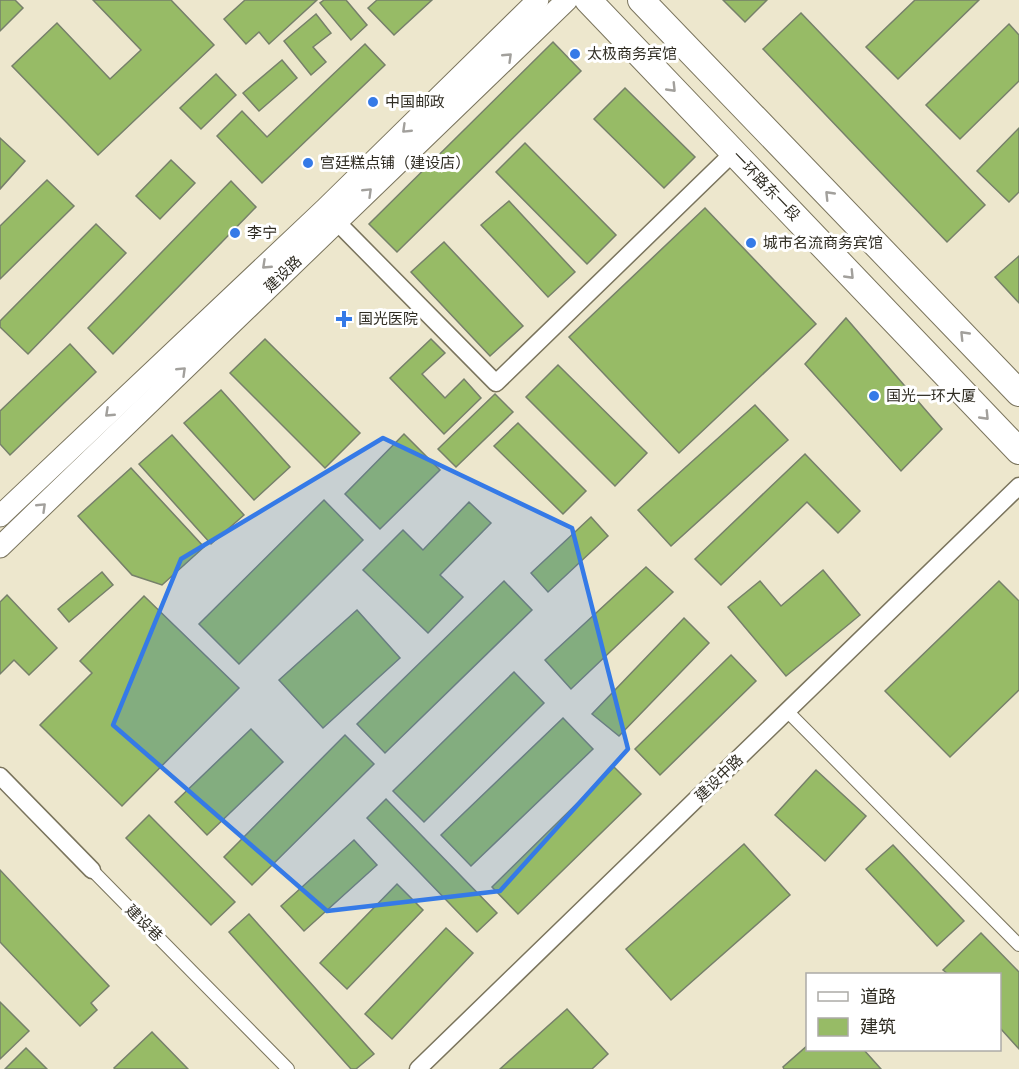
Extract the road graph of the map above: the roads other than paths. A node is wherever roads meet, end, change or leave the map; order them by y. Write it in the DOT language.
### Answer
graph roads {
  1 [pos="538,0"];
  2 [pos="567,0"];
  3 [pos="588,0"];
  4 [pos="641,0"];
  5 [pos="734,152"];
  6 [pos="337,222"];
  7 [pos="1019,393"];
  8 [pos="1019,451"];
  9 [pos="1019,486"];
  10 [pos="0,516"];
  11 [pos="0,547"];
  12 [pos="788,712"];
  13 [pos="0,777"];
  14 [pos="92,870"];
  15 [pos="1019,945"];
  16 [pos="288,1069"];
  17 [pos="418,1069"];
  1 -- 10 [label="street, 建设路, one-way"];
  6 -- 2 [label="street, 建设路, one-way"];
  3 -- 5 [label="main road, 一环路东一段, one-way"];
  7 -- 4 [label="main road, one-way"];
  5 -- 6 [label="street"];
  5 -- 8 [label="main road, 一环路东一段, one-way"];
  11 -- 6 [label="street, 建设路, one-way"];
  9 -- 12 [label="street, 建设中路"];
  12 -- 15 [label="street"];
  12 -- 17 [label="street, 建设中路"];
  13 -- 14 [label="street, 建设巷"];
  14 -- 16 [label="street, 建设巷"];
}
